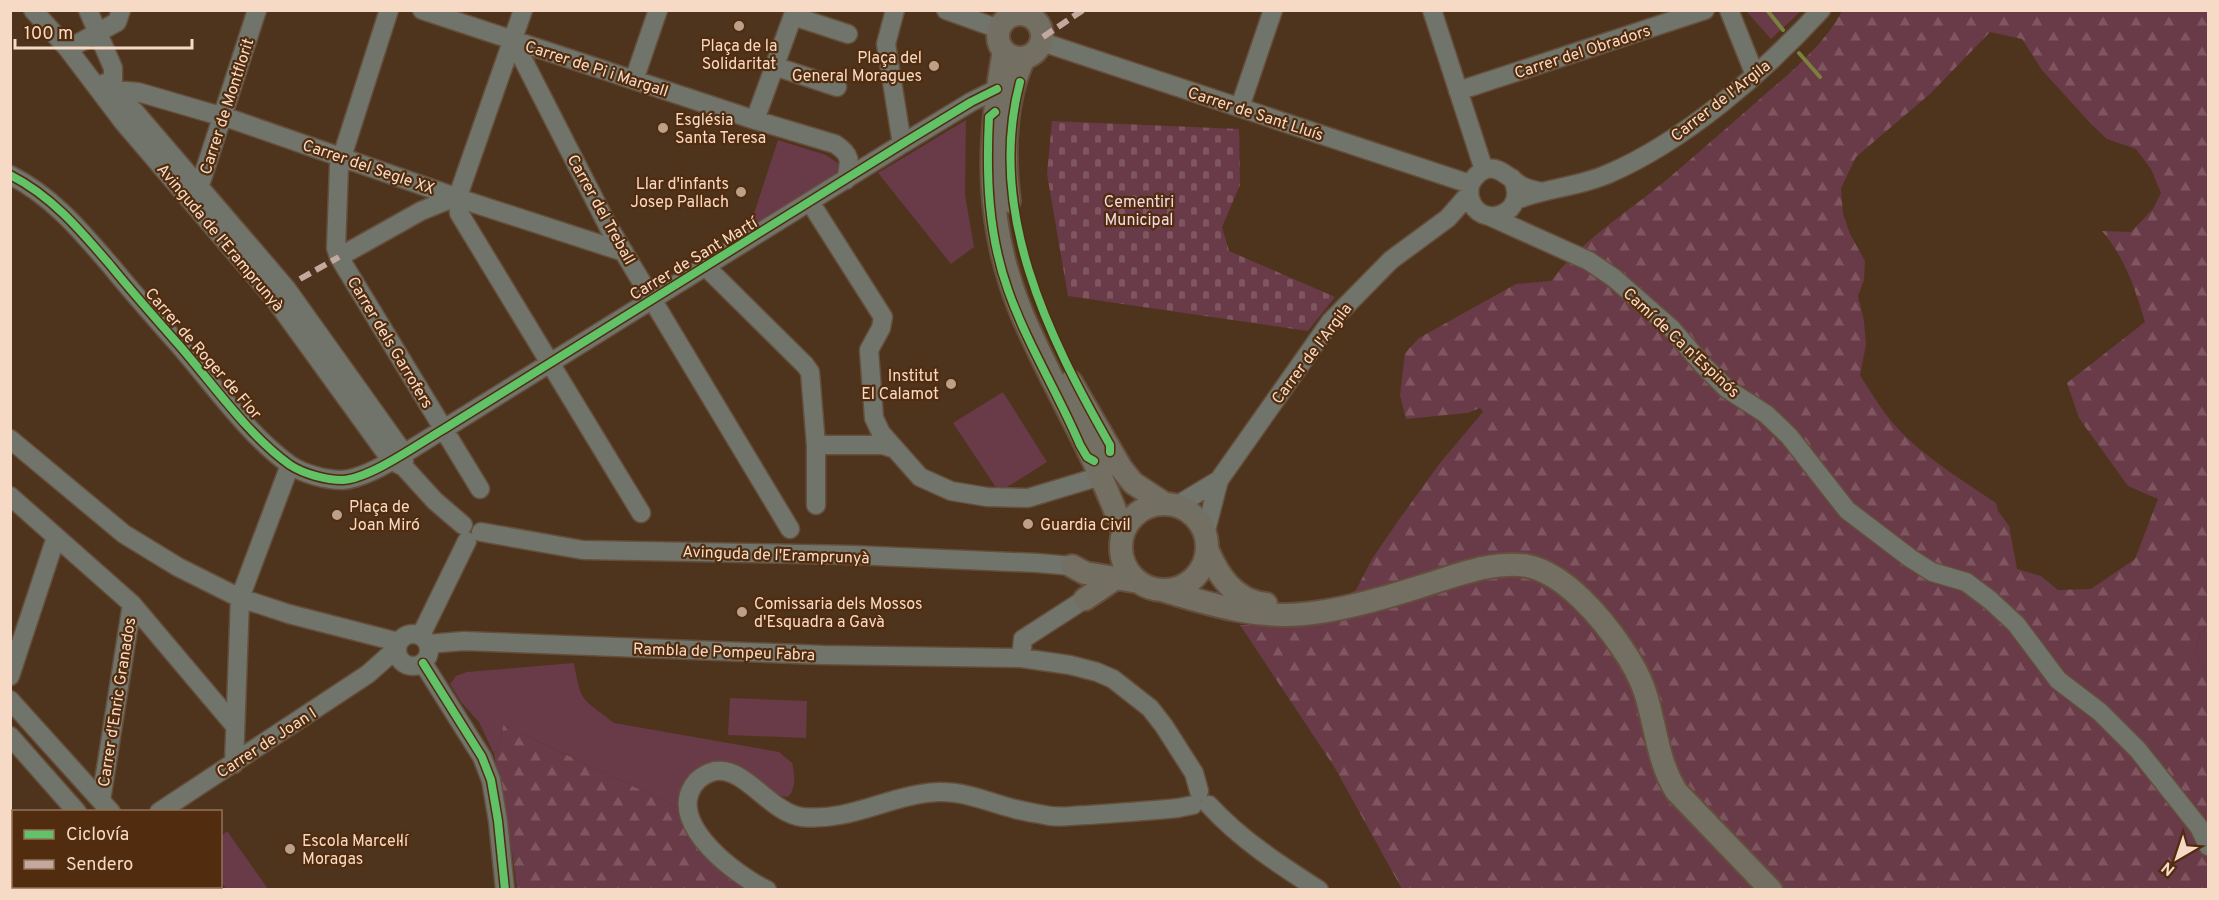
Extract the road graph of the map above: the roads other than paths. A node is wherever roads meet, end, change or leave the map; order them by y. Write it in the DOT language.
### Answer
graph roads {
  1 [pos="33,10"];
  2 [pos="88,10"];
  3 [pos="121,10"];
  4 [pos="257,10"];
  5 [pos="390,10"];
  6 [pos="422,10"];
  7 [pos="523,10"];
  8 [pos="658,10"];
  9 [pos="895,10"];
  10 [pos="946,10"];
  11 [pos="1273,10"];
  12 [pos="1432,10"];
  13 [pos="1705,10"];
  14 [pos="1729,10"];
  15 [pos="1821,10"];
  16 [pos="794,13"];
  17 [pos="1010,18"];
  18 [pos="1039,24"];
  19 [pos="97,33"];
  20 [pos="848,34"];
  21 [pos="513,40"];
  22 [pos="69,49"];
  23 [pos="1014,54"];
  24 [pos="774,66"];
  25 [pos="1755,75"];
  26 [pos="634,80"];
  27 [pos="837,87"];
  28 [pos="997,89"];
  29 [pos="113,90"];
  30 [pos="1458,91"];
  31 [pos="1239,107"];
  32 [pos="223,117"];
  33 [pos="755,120"];
  34 [pos="902,144"];
  35 [pos="341,156"];
  36 [pos="1484,170"];
  37 [pos="10,175"];
  38 [pos="1512,178"];
  39 [pos="846,180"];
  40 [pos="1538,191"];
  41 [pos="195,192"];
  42 [pos="458,196"];
  43 [pos="1476,201"];
  44 [pos="810,202"];
  45 [pos="1515,202"];
  46 [pos="1521,230"];
  47 [pos="624,252"];
  48 [pos="339,257"];
  49 [pos="706,267"];
  50 [pos="652,299"];
  51 [pos="548,363"];
  52 [pos="444,429"];
  53 [pos="10,439"];
  54 [pos="816,446"];
  55 [pos="892,448"];
  56 [pos="399,460"];
  57 [pos="290,465"];
  58 [pos="1101,476"];
  59 [pos="1219,480"];
  60 [pos="480,489"];
  61 [pos="10,496"];
  62 [pos="816,505"];
  63 [pos="1170,505"];
  64 [pos="640,513"];
  65 [pos="790,529"];
  66 [pos="470,533"];
  67 [pos="57,537"];
  68 [pos="1122,538"];
  69 [pos="1206,542"];
  70 [pos="1079,570"];
  71 [pos="1116,578"];
  72 [pos="1138,582"];
  73 [pos="1161,590"];
  74 [pos="240,598"];
  75 [pos="1085,599"];
  76 [pos="132,604"];
  77 [pos="425,639"];
  78 [pos="399,652"];
  79 [pos="1021,658"];
  80 [pos="423,663"];
  81 [pos="10,676"];
  82 [pos="10,700"];
  83 [pos="235,726"];
  84 [pos="10,736"];
  85 [pos="234,764"];
  86 [pos="1200,800"];
  87 [pos="111,809"];
  88 [pos="75,810"];
  89 [pos="162,810"];
  90 [pos="2208,846"];
  91 [pos="505,890"];
  92 [pos="767,890"];
  93 [pos="1319,890"];
  94 [pos="1771,890"];
  95 [pos="1780,890"];
  1 -- 22 [label="street, Avinguda de l'Eramprunyà"];
  2 -- 19 [label="street"];
  3 -- 19 [label="street"];
  4 -- 32 [label="street, Carrer de Montflorit"];
  5 -- 35 [label="street"];
  6 -- 21 [label="street, Carrer de Pi i Margall"];
  7 -- 21 [label="street"];
  8 -- 26 [label="street"];
  9 -- 34 [label="street"];
  10 -- 17 [label="street"];
  11 -- 31 [label="street"];
  12 -- 30 [label="street"];
  13 -- 30 [label="street, Carrer del Obradors"];
  14 -- 25 [label="street"];
  15 -- 25 [label="street, Carrer de l'Argila"];
  16 -- 20 [label="street"];
  16 -- 24 [label="street"];
  17 -- 18 [label="main road"];
  17 -- 23 [label="main road"];
  18 -- 23 [label="main road"];
  18 -- 31 [label="street, Carrer de Sant Lluís"];
  19 -- 22 [label="street"];
  19 -- 29 [label="street"];
  21 -- 26 [label="street, Carrer de Pi i Margall"];
  21 -- 42 [label="street"];
  21 -- 47 [label="street, Carrer del Treball"];
  22 -- 29 [label="street, Avinguda de l'Eramprunyà"];
  22 -- 41 [label="street, Avinguda de l'Eramprunyà"];
  23 -- 28 [label="main road"];
  23 -- 63 [label="main road"];
  24 -- 27 [label="street"];
  24 -- 33 [label="street"];
  25 -- 40 [label="street, Carrer de l'Argila"];
  26 -- 33 [label="street, Carrer de Pi i Margall"];
  28 -- 34 [label="street, Carrer de Sant Martí"];
  28 -- 58 [label="main road"];
  29 -- 32 [label="street, Carrer del Segle XX"];
  29 -- 41 [label="street, Avinguda de l'Eramprunyà"];
  30 -- 36 [label="street"];
  31 -- 43 [label="street, Carrer de Sant Lluís"];
  32 -- 35 [label="street, Carrer del Segle XX"];
  32 -- 41 [label="street, Carrer de Montflorit"];
  33 -- 39 [label="street, Carrer de Pi i Margall"];
  34 -- 39 [label="street, Carrer de Sant Martí"];
  35 -- 42 [label="street, Carrer del Segle XX"];
  35 -- 48 [label="street"];
  36 -- 38 [label="street"];
  36 -- 43 [label="street"];
  37 -- 57 [label="street, Carrer de Roger de Flor"];
  38 -- 40 [label="street"];
  38 -- 45 [label="street"];
  39 -- 44 [label="street, Carrer de Sant Martí"];
  40 -- 45 [label="street, Carrer de l'Argila"];
  41 -- 56 [label="street, Avinguda de l'Eramprunyà"];
  42 -- 47 [label="street, Carrer del Segle XX"];
  42 -- 48 [label="street"];
  42 -- 51 [label="street"];
  43 -- 45 [label="street"];
  43 -- 46 [label="street, Camí de Ca n'Espinós"];
  43 -- 59 [label="street, Carrer de l'Argila"];
  44 -- 49 [label="street, Carrer de Sant Martí"];
  44 -- 55 [label="street"];
  45 -- 46 [label="street"];
  46 -- 90 [label="street, Camí de Ca n'Espinós"];
  47 -- 50 [label="street, Carrer del Treball"];
  48 -- 52 [label="street, Carrer dels Garrofers"];
  49 -- 50 [label="street, Carrer de Sant Martí"];
  49 -- 54 [label="street"];
  50 -- 51 [label="street, Carrer de Sant Martí"];
  50 -- 65 [label="street, Carrer del Treball"];
  51 -- 52 [label="street, Carrer de Sant Martí"];
  51 -- 64 [label="street"];
  52 -- 56 [label="street, Carrer de Sant Martí"];
  52 -- 60 [label="street, Carrer dels Garrofers"];
  53 -- 74 [label="street"];
  54 -- 55 [label="street"];
  54 -- 62 [label="street"];
  55 -- 58 [label="street"];
  56 -- 57 [label="street, Carrer de Roger de Flor"];
  56 -- 66 [label="street, Avinguda de l'Eramprunyà"];
  57 -- 74 [label="street"];
  58 -- 68 [label="main road"];
  59 -- 63 [label="street, Carrer de l'Argila"];
  59 -- 69 [label="street, Carrer de l'Argila"];
  61 -- 67 [label="street"];
  63 -- 68 [label="main road"];
  63 -- 69 [label="main road"];
  66 -- 70 [label="street, Avinguda de l'Eramprunyà"];
  66 -- 77 [label="street"];
  67 -- 76 [label="street"];
  67 -- 81 [label="street"];
  68 -- 70 [label="main road"];
  68 -- 72 [label="main road"];
  69 -- 73 [label="main road"];
  69 -- 95 [label="main road"];
  70 -- 71 [label="main road"];
  70 -- 75 [label="main road"];
  71 -- 72 [label="main road"];
  71 -- 75 [label="main road"];
  72 -- 73 [label="main road"];
  73 -- 94 [label="main road"];
  74 -- 78 [label="street"];
  74 -- 83 [label="street"];
  75 -- 79 [label="street"];
  76 -- 83 [label="street"];
  76 -- 87 [label="street, Carrer d'Enric Granados"];
  77 -- 78 [label="street"];
  77 -- 79 [label="street, Rambla de Pompeu Fabra"];
  77 -- 80 [label="street"];
  78 -- 80 [label="street"];
  78 -- 85 [label="street, Carrer de Joan I"];
  79 -- 86 [label="street, Rambla de Pompeu Fabra"];
  80 -- 91 [label="street"];
  82 -- 87 [label="street"];
  83 -- 85 [label="street"];
  84 -- 88 [label="street"];
  85 -- 89 [label="street, Carrer de Joan I"];
  86 -- 92 [label="street"];
  86 -- 93 [label="street"];
}
